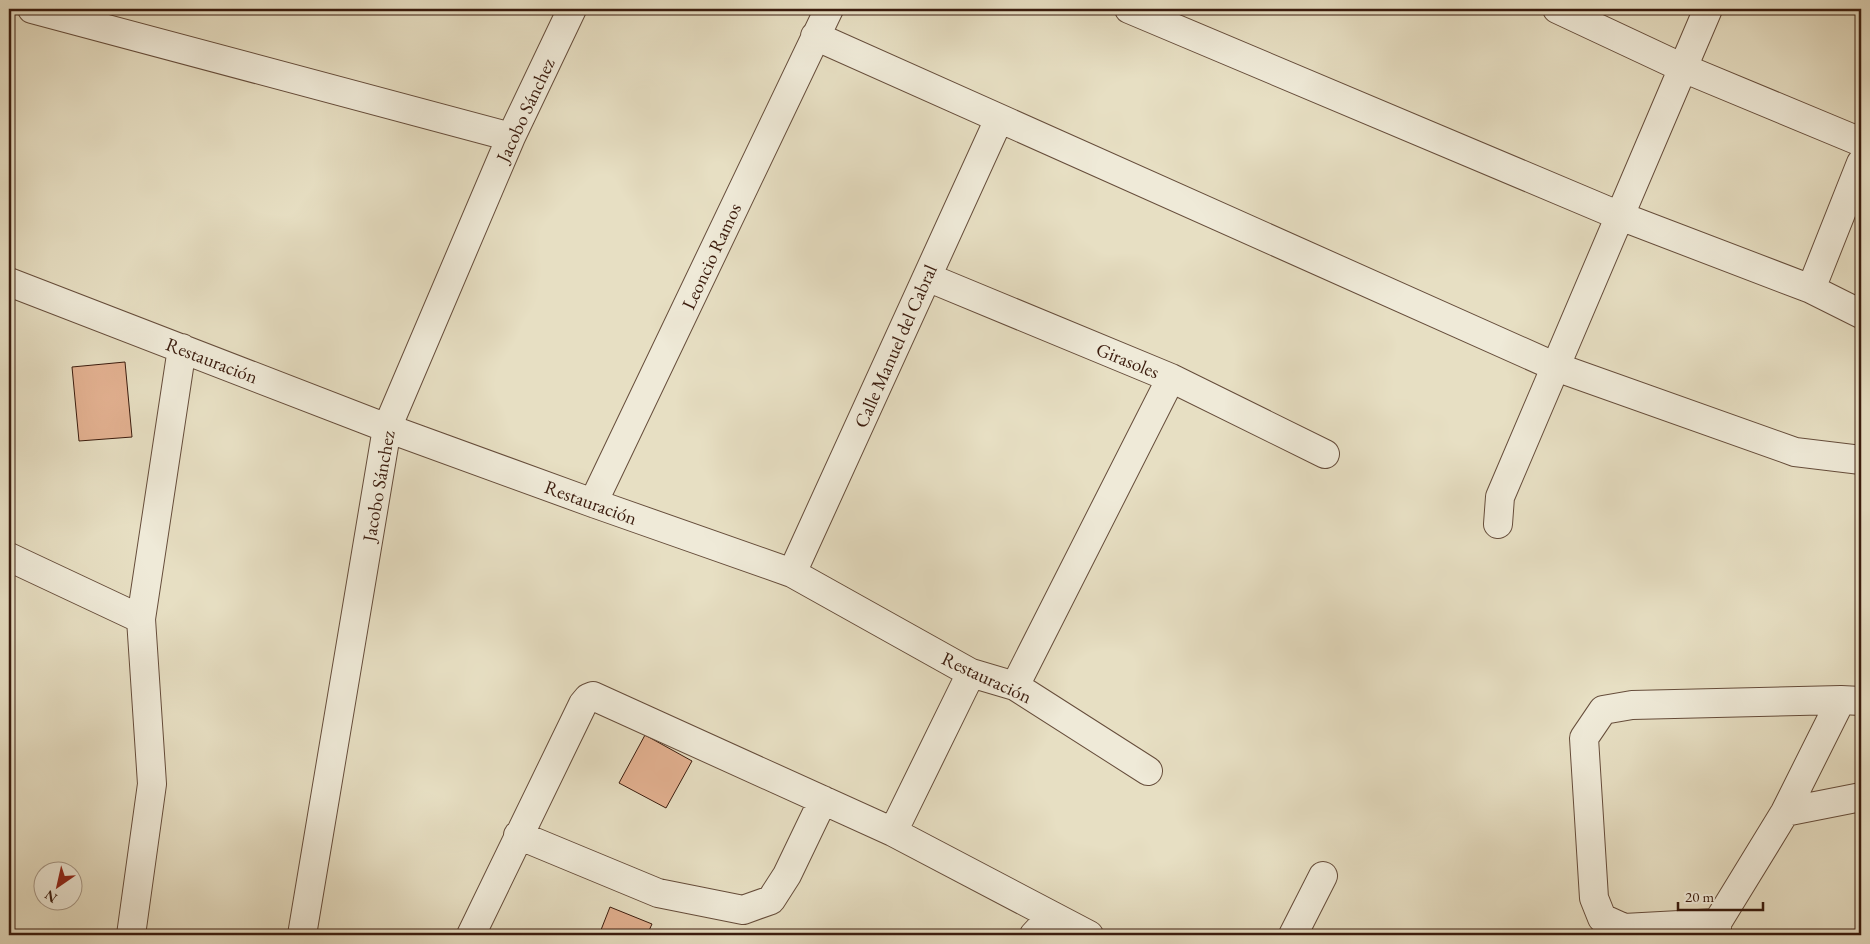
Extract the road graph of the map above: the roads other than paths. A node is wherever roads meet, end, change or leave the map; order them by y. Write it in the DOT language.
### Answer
graph roads {
  1 [pos="32,9"];
  2 [pos="572,9"];
  3 [pos="829,9"];
  4 [pos="1129,9"];
  5 [pos="1557,9"];
  6 [pos="1708,9"];
  7 [pos="815,36"];
  8 [pos="1683,68"];
  9 [pos="999,119"];
  10 [pos="511,137"];
  11 [pos="1861,142"];
  12 [pos="1861,163"];
  13 [pos="1620,216"];
  14 [pos="926,277"];
  15 [pos="9,282"];
  16 [pos="1811,288"];
  17 [pos="1861,314"];
  18 [pos="182,348"];
  19 [pos="1556,367"];
  20 [pos="1171,378"];
  21 [pos="387,428"];
  22 [pos="1325,454"];
  23 [pos="1861,460"];
  24 [pos="593,503"];
  25 [pos="1498,524"];
  26 [pos="9,557"];
  27 [pos="792,573"];
  28 [pos="141,620"];
  29 [pos="971,673"];
  30 [pos="1015,686"];
  31 [pos="1851,700"];
  32 [pos="1148,771"];
  33 [pos="1861,797"];
  34 [pos="823,800"];
  35 [pos="1785,812"];
  36 [pos="893,832"];
  37 [pos="518,835"];
  38 [pos="1323,876"];
  39 [pos="1052,916"];
  40 [pos="1717,929"];
  41 [pos="131,935"];
  42 [pos="302,935"];
  43 [pos="471,935"];
  44 [pos="1034,935"];
  45 [pos="1089,935"];
  46 [pos="1293,935"];
  1 -- 10 [label="street"];
  2 -- 10 [label="street, Jacobo Sánchez"];
  3 -- 7 [label="street, Leoncio Ramos"];
  4 -- 13 [label="street"];
  5 -- 8 [label="street"];
  6 -- 8 [label="street"];
  7 -- 9 [label="street"];
  7 -- 24 [label="street, Leoncio Ramos"];
  8 -- 11 [label="street"];
  8 -- 13 [label="street"];
  9 -- 14 [label="street, Calle Manuel del Cabral"];
  9 -- 19 [label="street"];
  10 -- 21 [label="street, Jacobo Sánchez"];
  12 -- 16 [label="street"];
  13 -- 16 [label="street"];
  13 -- 19 [label="street"];
  14 -- 20 [label="street, Girasoles"];
  14 -- 27 [label="street, Calle Manuel del Cabral"];
  15 -- 18 [label="street, Restauración"];
  16 -- 17 [label="street"];
  18 -- 21 [label="street, Restauración"];
  18 -- 28 [label="street"];
  19 -- 23 [label="street"];
  19 -- 25 [label="street"];
  20 -- 22 [label="street, Girasoles"];
  20 -- 30 [label="street"];
  21 -- 24 [label="street, Restauración"];
  21 -- 42 [label="street, Jacobo Sánchez"];
  24 -- 27 [label="street, Restauración"];
  26 -- 28 [label="street"];
  27 -- 29 [label="street, Restauración"];
  28 -- 41 [label="street"];
  29 -- 30 [label="street, Restauración"];
  29 -- 36 [label="street"];
  30 -- 32 [label="street, Restauración"];
  31 -- 35 [label="street"];
  31 -- 40 [label="street"];
  33 -- 35 [label="street"];
  34 -- 36 [label="street"];
  34 -- 37 [label="street"];
  34 -- 37 [label="street"];
  35 -- 40 [label="street"];
  36 -- 39 [label="street"];
  37 -- 43 [label="street"];
  38 -- 46 [label="street"];
  39 -- 44 [label="street"];
  39 -- 45 [label="street"];
}
